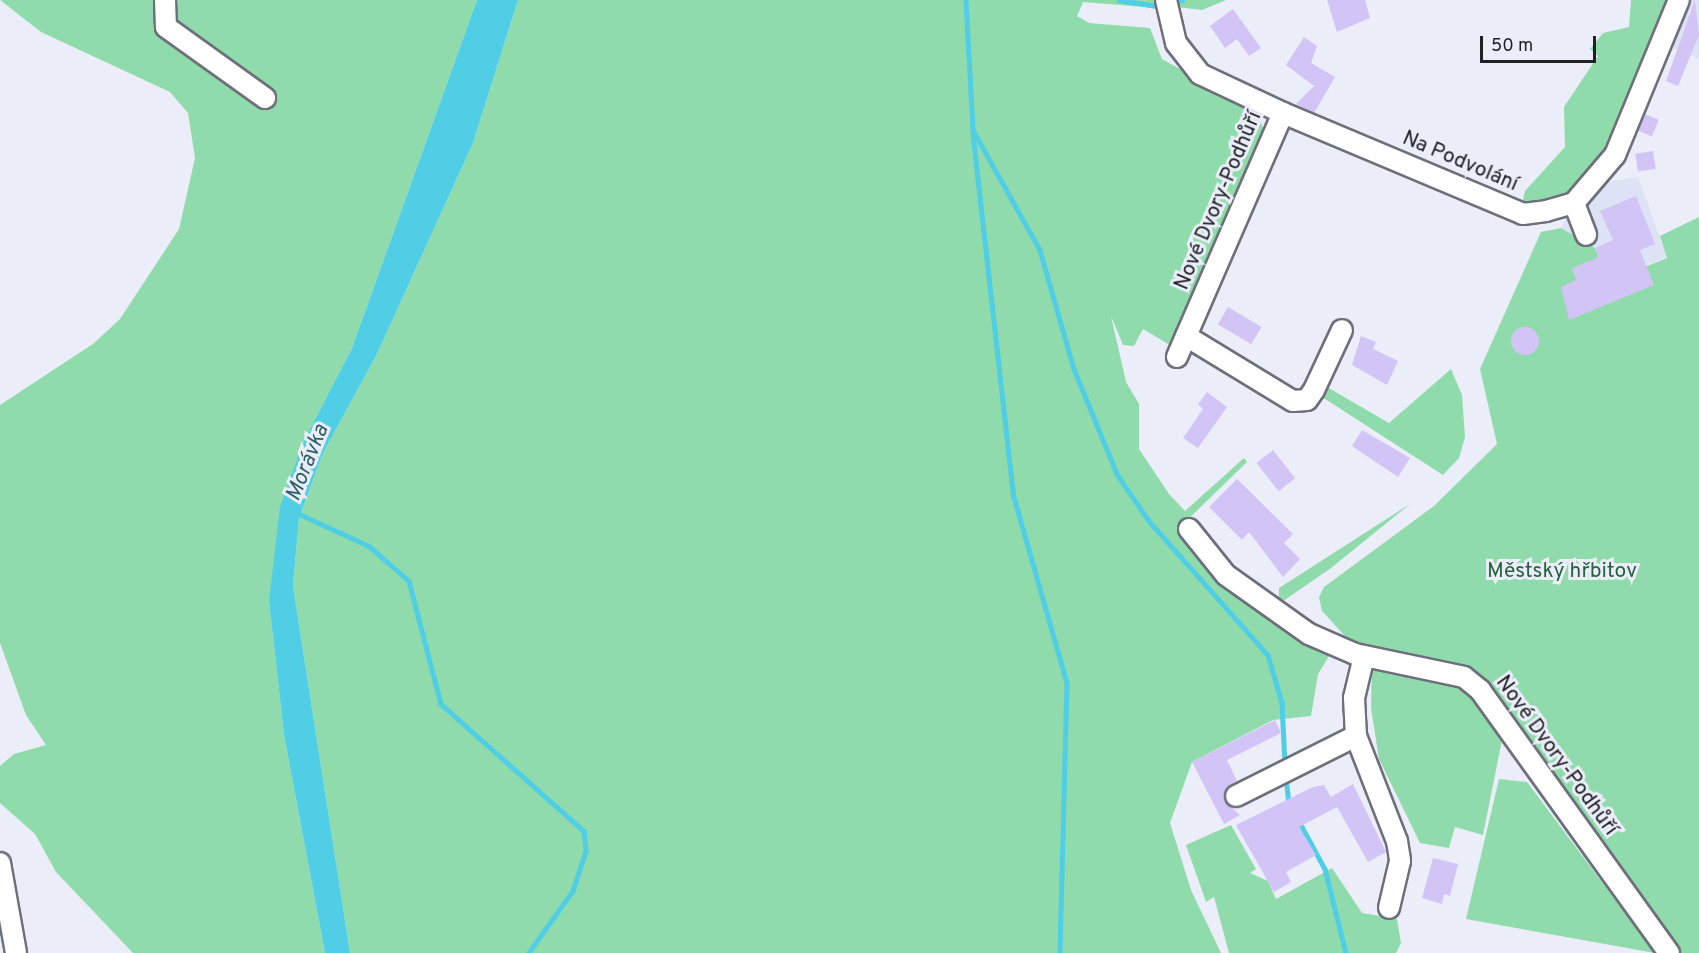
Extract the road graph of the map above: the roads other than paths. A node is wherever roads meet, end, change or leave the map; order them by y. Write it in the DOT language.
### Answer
graph roads {
  1 [pos="165,0"];
  2 [pos="1166,0"];
  3 [pos="1679,0"];
  4 [pos="265,98"];
  5 [pos="1283,113"];
  6 [pos="1574,203"];
  7 [pos="1586,235"];
  8 [pos="1342,330"];
  9 [pos="1186,336"];
  10 [pos="1177,357"];
  11 [pos="1189,529"];
  12 [pos="1364,656"];
  13 [pos="1356,736"];
  14 [pos="1236,796"];
  15 [pos="0,863"];
  16 [pos="1389,908"];
  17 [pos="16,953"];
  18 [pos="1669,953"];
  1 -- 4 [label="street"];
  2 -- 5 [label="street, Nové Dvory-Podhůří"];
  3 -- 6 [label="street"];
  5 -- 6 [label="street, Na Podvolání"];
  5 -- 9 [label="street, Nové Dvory-Podhůří"];
  6 -- 7 [label="street"];
  8 -- 9 [label="street"];
  9 -- 10 [label="street, Nové Dvory-Podhůří"];
  11 -- 12 [label="street, Nové Dvory-Podhůří"];
  12 -- 13 [label="street"];
  12 -- 18 [label="street, Nové Dvory-Podhůří"];
  13 -- 14 [label="street"];
  13 -- 16 [label="street"];
  15 -- 17 [label="street"];
}
